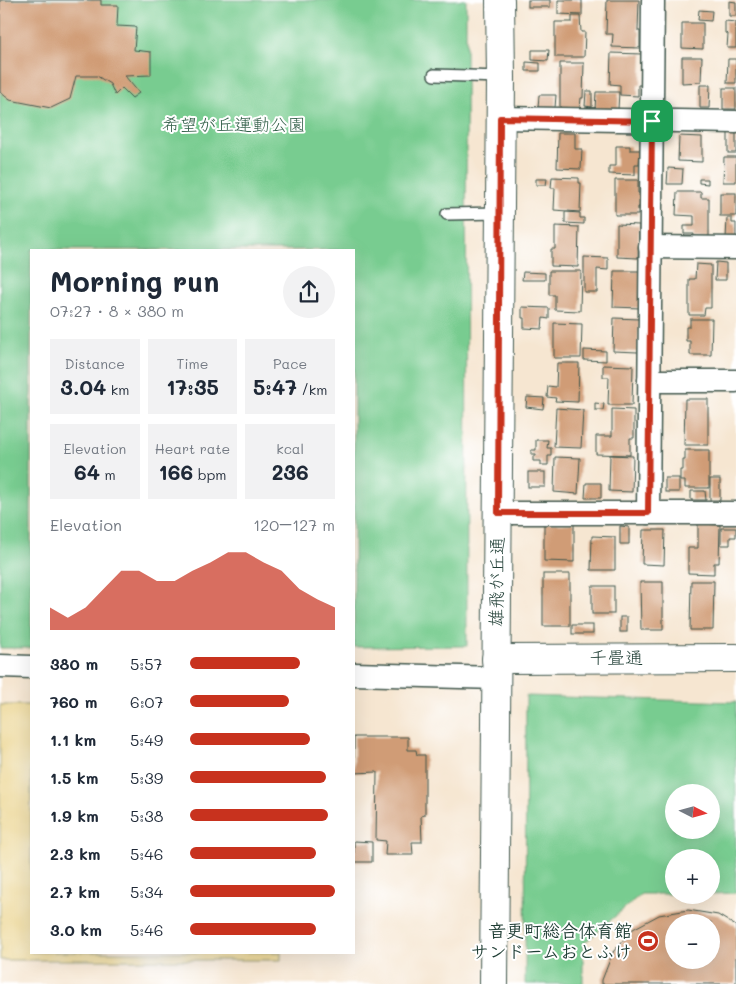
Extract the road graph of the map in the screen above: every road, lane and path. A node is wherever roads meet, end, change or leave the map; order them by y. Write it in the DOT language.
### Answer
graph roads {
  1 [pos="500,0"];
  2 [pos="653,0"];
  3 [pos="434,75"];
  4 [pos="501,77"];
  5 [pos="500,118"];
  6 [pos="652,121"];
  7 [pos="736,122"];
  8 [pos="500,213"];
  9 [pos="447,214"];
  10 [pos="650,247"];
  11 [pos="736,248"];
  12 [pos="649,381"];
  13 [pos="736,381"];
  14 [pos="498,513"];
  15 [pos="648,513"];
  16 [pos="736,513"];
  17 [pos="736,658"];
  18 [pos="0,666"];
  19 [pos="30,666"];
  20 [pos="496,668"];
  21 [pos="355,674"];
  22 [pos="494,984"];
  1 -- 4 [label="street, 雄飛が丘通"];
  2 -- 6 [label="street"];
  3 -- 4 [label="lane"];
  4 -- 5 [label="street, 雄飛が丘通"];
  5 -- 6 [label="street"];
  5 -- 8 [label="street, 雄飛が丘通"];
  6 -- 7 [label="street"];
  6 -- 10 [label="street"];
  8 -- 9 [label="lane"];
  8 -- 14 [label="street, 雄飛が丘通"];
  10 -- 11 [label="street"];
  10 -- 12 [label="street"];
  12 -- 13 [label="street"];
  12 -- 15 [label="street"];
  14 -- 15 [label="street"];
  14 -- 20 [label="street, 雄飛が丘通"];
  15 -- 16 [label="street"];
  17 -- 20 [label="street, 千畳通"];
  18 -- 19 [label="street"];
  20 -- 21 [label="street"];
  20 -- 22 [label="street, 雄飛が丘通"];
}
